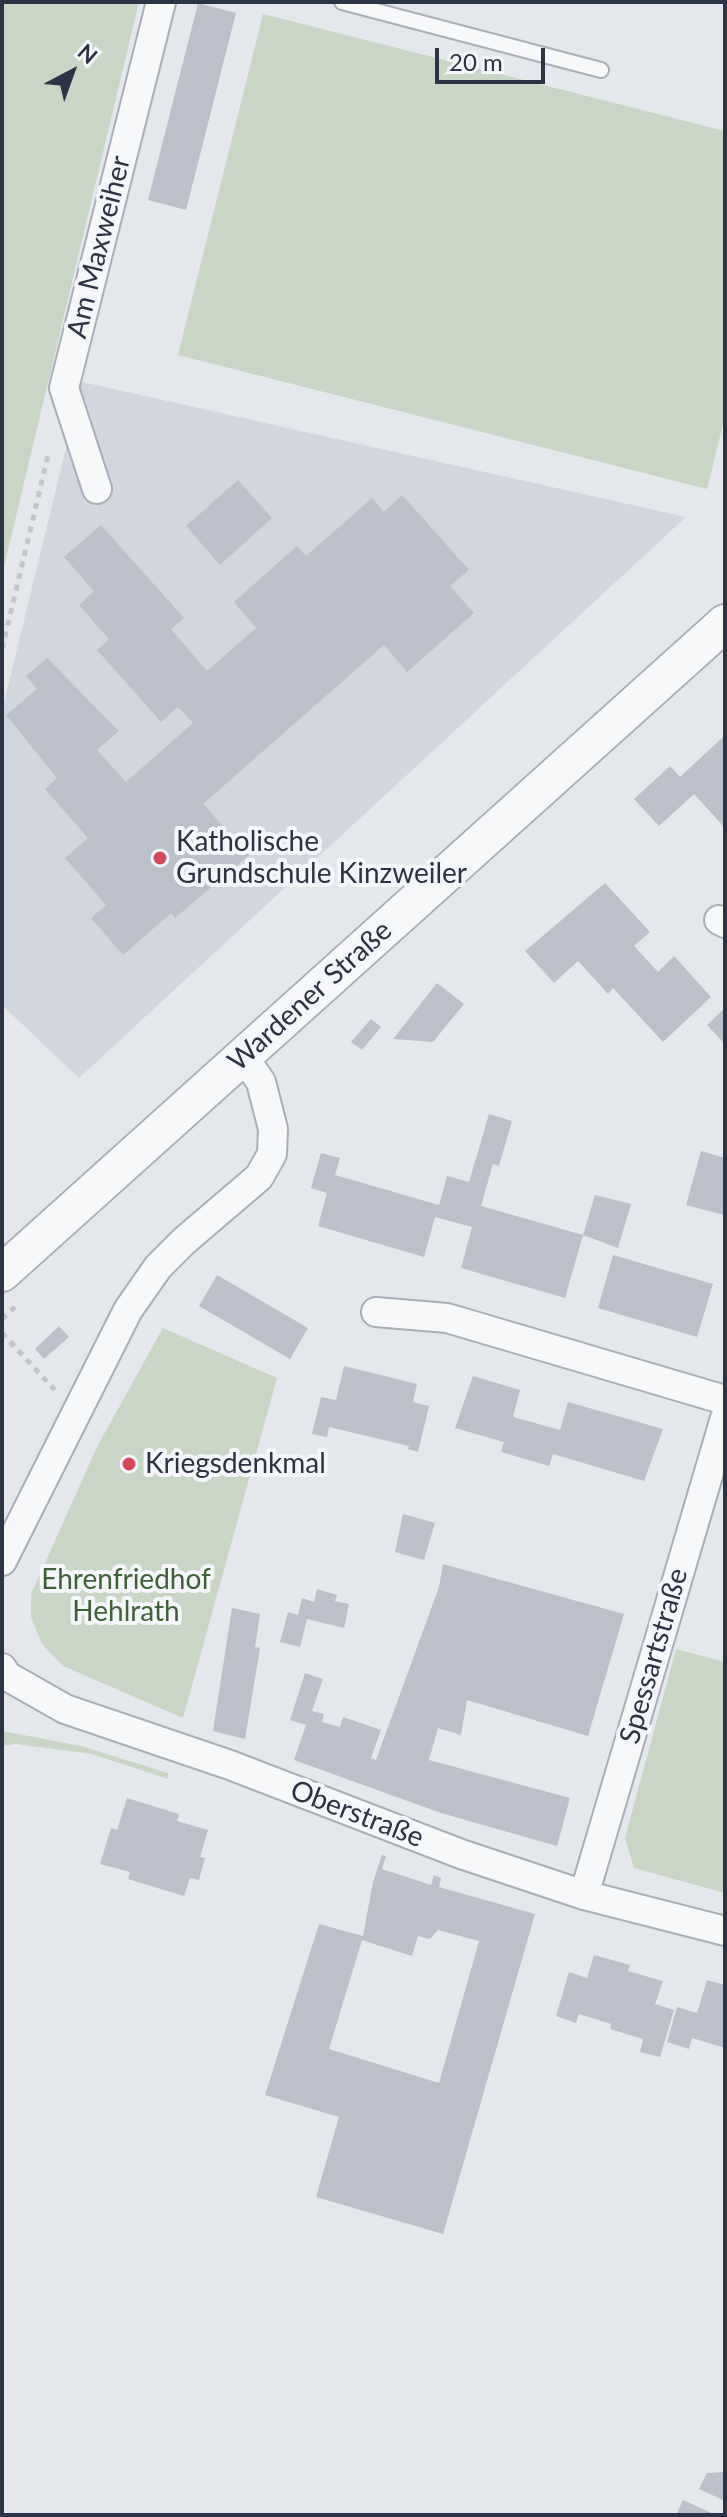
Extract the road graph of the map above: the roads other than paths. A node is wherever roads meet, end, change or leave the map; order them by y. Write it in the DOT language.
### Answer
graph roads {
  1 [pos="161,2"];
  2 [pos="342,2"];
  3 [pos="601,70"];
  4 [pos="97,489"];
  5 [pos="725,623"];
  6 [pos="243,1056"];
  7 [pos="2,1273"];
  8 [pos="376,1312"];
  9 [pos="725,1400"];
  10 [pos="725,1418"];
  11 [pos="2,1561"];
  12 [pos="2,1668"];
  13 [pos="584,1895"];
  14 [pos="725,1931"];
  1 -- 4 [label="street, Am Maxweiher"];
  2 -- 3 [label="lane"];
  5 -- 6 [label="street, Wardener Straße"];
  6 -- 7 [label="street, Wardener Straße"];
  6 -- 11 [label="street"];
  8 -- 9 [label="street"];
  10 -- 13 [label="street, Spessartstraße"];
  12 -- 13 [label="street, Oberstraße"];
  13 -- 14 [label="street, Oberstraße"];
}
